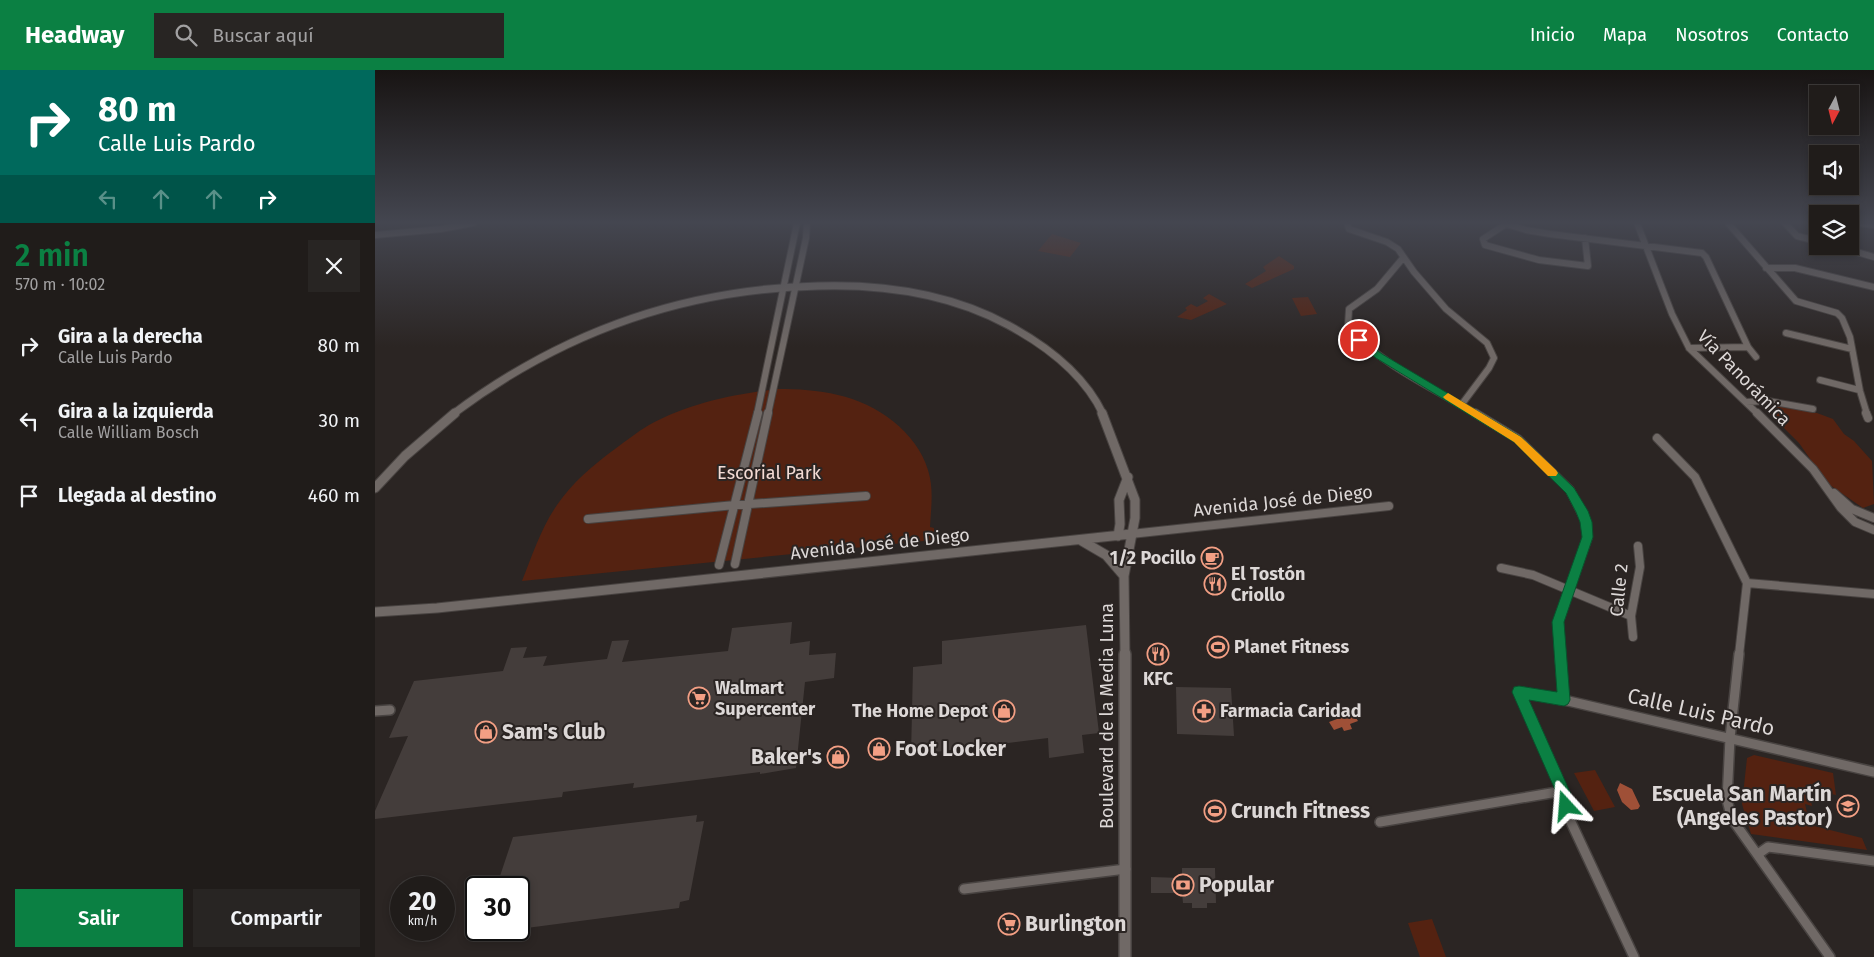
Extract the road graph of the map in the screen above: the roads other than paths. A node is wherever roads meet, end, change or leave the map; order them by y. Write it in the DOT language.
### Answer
graph roads {
  1 [pos="789,264"];
  2 [pos="801,264"];
  3 [pos="1398,264"];
  4 [pos="1408,264"];
  5 [pos="1575,264"];
  6 [pos="1588,264"];
  7 [pos="1653,264"];
  8 [pos="1710,264"];
  9 [pos="1763,264"];
  10 [pos="1766,268"];
  11 [pos="796,287"];
  12 [pos="1874,287"];
  13 [pos="785,288"];
  14 [pos="1786,333"];
  15 [pos="1748,347"];
  16 [pos="1689,348"];
  17 [pos="1853,349"];
  18 [pos="1756,357"];
  19 [pos="1820,380"];
  20 [pos="1859,390"];
  21 [pos="1746,402"];
  22 [pos="1462,404"];
  23 [pos="1813,409"];
  24 [pos="1868,418"];
  25 [pos="1657,438"];
  26 [pos="1128,477"];
  27 [pos="1827,486"];
  28 [pos="375,488"];
  29 [pos="866,496"];
  30 [pos="749,504"];
  31 [pos="735,505"];
  32 [pos="1389,506"];
  33 [pos="1873,516"];
  34 [pos="588,519"];
  35 [pos="1859,524"];
  36 [pos="1874,530"];
  37 [pos="1131,534"];
  38 [pos="1118,536"];
  39 [pos="1079,540"];
  40 [pos="1638,546"];
  41 [pos="735,564"];
  42 [pos="719,565"];
  43 [pos="1501,568"];
  44 [pos="1124,576"];
  45 [pos="1747,583"];
  46 [pos="1568,590"];
  47 [pos="1874,594"];
  48 [pos="375,612"];
  49 [pos="1631,616"];
  50 [pos="1633,638"];
  51 [pos="1564,700"];
  52 [pos="390,710"];
  53 [pos="375,711"];
  54 [pos="1730,738"];
  55 [pos="1874,772"];
  56 [pos="1563,792"];
  57 [pos="1380,822"];
  58 [pos="1758,854"];
  59 [pos="1874,861"];
  60 [pos="1126,868"];
  61 [pos="964,890"];
  62 [pos="1125,957"];
  63 [pos="1634,957"];
  64 [pos="1830,957"];
  1 -- 13 [label="street"];
  2 -- 11 [label="street"];
  3 -- 22 [label="street"];
  4 -- 22 [label="street"];
  5 -- 6 [label="street"];
  7 -- 16 [label="street, Vía Panorámica"];
  8 -- 15 [label="street"];
  9 -- 10 [label="street"];
  10 -- 12 [label="street"];
  10 -- 17 [label="street"];
  11 -- 13 [label="street, Boulevard de la Media Luna"];
  11 -- 26 [label="street, Boulevard de la Media Luna"];
  11 -- 30 [label="street"];
  13 -- 28 [label="street, Boulevard de la Media Luna"];
  13 -- 31 [label="street"];
  14 -- 17 [label="street"];
  15 -- 16 [label="street"];
  15 -- 18 [label="street"];
  16 -- 21 [label="street, Vía Panorámica"];
  17 -- 20 [label="street"];
  19 -- 20 [label="street"];
  20 -- 24 [label="street"];
  21 -- 23 [label="street"];
  21 -- 27 [label="street, Vía Panorámica"];
  22 -- 46 [label="street"];
  25 -- 45 [label="street"];
  26 -- 37 [label="street, Boulevard de la Media Luna"];
  26 -- 38 [label="street"];
  27 -- 33 [label="street, Vía Panorámica"];
  27 -- 35 [label="street, Vía Panorámica"];
  29 -- 30 [label="street"];
  30 -- 31 [label="street"];
  30 -- 41 [label="street"];
  31 -- 34 [label="street"];
  31 -- 42 [label="street"];
  32 -- 37 [label="street, Avenida José de Diego"];
  33 -- 35 [label="street"];
  35 -- 36 [label="street, Vía Panorámica"];
  37 -- 38 [label="street, Avenida José de Diego"];
  37 -- 44 [label="street, Boulevard de la Media Luna"];
  38 -- 39 [label="street, Avenida José de Diego"];
  39 -- 44 [label="street"];
  39 -- 48 [label="street, Avenida José de Diego"];
  40 -- 49 [label="street, Calle 2"];
  43 -- 46 [label="street"];
  44 -- 60 [label="street, Boulevard de la Media Luna"];
  45 -- 47 [label="street"];
  45 -- 54 [label="street"];
  46 -- 49 [label="street"];
  46 -- 51 [label="street"];
  49 -- 50 [label="street, Calle 2"];
  51 -- 54 [label="street, Calle Luis Pardo"];
  51 -- 56 [label="street, Calle Luis Pardo"];
  52 -- 53 [label="street"];
  54 -- 55 [label="street, Calle Luis Pardo"];
  54 -- 58 [label="street"];
  56 -- 57 [label="street"];
  56 -- 63 [label="street"];
  58 -- 59 [label="street"];
  58 -- 64 [label="street"];
  60 -- 61 [label="street"];
  60 -- 62 [label="street, Boulevard de la Media Luna"];
}
